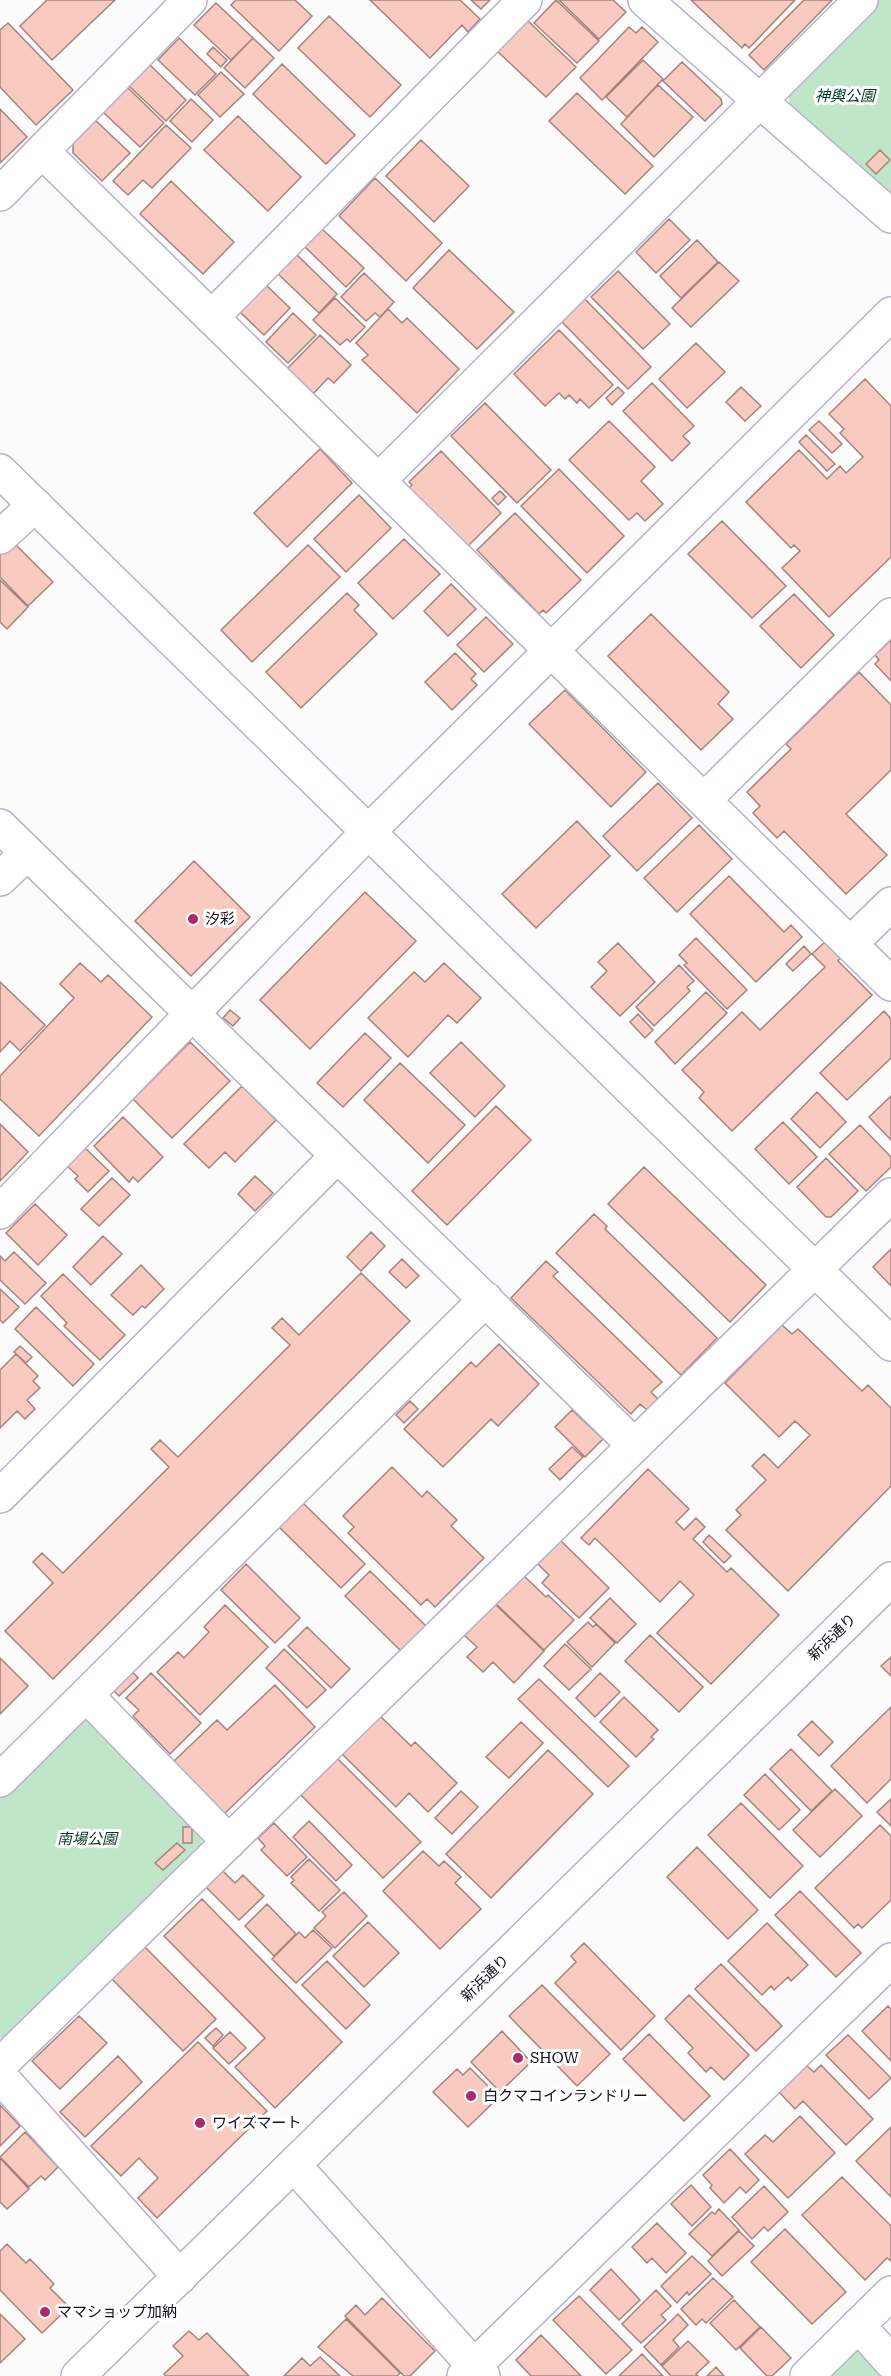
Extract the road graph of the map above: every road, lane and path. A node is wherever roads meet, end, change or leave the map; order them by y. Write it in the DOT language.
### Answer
graph roads {
  1 [pos="190,0"];
  2 [pos="525,0"];
  3 [pos="645,0"];
  4 [pos="861,0"];
  5 [pos="760,101"];
  6 [pos="42,151"];
  7 [pos="0,194"];
  8 [pos="891,216"];
  9 [pos="891,314"];
  10 [pos="212,317"];
  11 [pos="0,471"];
  12 [pos="379,480"];
  13 [pos="34,505"];
  14 [pos="0,537"];
  15 [pos="891,615"];
  16 [pos="550,650"];
  17 [pos="704,800"];
  18 [pos="0,826"];
  19 [pos="368,832"];
  20 [pos="27,853"];
  21 [pos="0,879"];
  22 [pos="891,904"];
  23 [pos="850,944"];
  24 [pos="891,984"];
  25 [pos="192,1014"];
  26 [pos="337,1156"];
  27 [pos="891,1195"];
  28 [pos="0,1212"];
  29 [pos="815,1270"];
  30 [pos="486,1299"];
  31 [pos="891,1344"];
  32 [pos="634,1445"];
  33 [pos="0,1496"];
  34 [pos="891,1579"];
  35 [pos="87,1696"];
  36 [pos="0,1780"];
  37 [pos="229,1842"];
  38 [pos="891,1960"];
  39 [pos="0,2065"];
  40 [pos="0,2076"];
  41 [pos="294,2165"];
  42 [pos="180,2277"];
  43 [pos="891,2293"];
  44 [pos="858,2325"];
  45 [pos="891,2362"];
  46 [pos="474,2373"];
  47 [pos="78,2376"];
  48 [pos="807,2376"];
  1 -- 6 [label="street"];
  2 -- 10 [label="street"];
  3 -- 5 [label="street"];
  4 -- 5 [label="street"];
  5 -- 8 [label="street"];
  5 -- 12 [label="street"];
  6 -- 7 [label="street"];
  6 -- 10 [label="street"];
  9 -- 16 [label="street"];
  10 -- 12 [label="street"];
  11 -- 13 [label="street"];
  12 -- 16 [label="street"];
  13 -- 14 [label="street"];
  13 -- 19 [label="street"];
  15 -- 17 [label="street"];
  16 -- 17 [label="street"];
  16 -- 19 [label="street"];
  17 -- 23 [label="street"];
  18 -- 20 [label="street"];
  19 -- 25 [label="street"];
  19 -- 29 [label="street"];
  20 -- 21 [label="street"];
  20 -- 25 [label="street"];
  22 -- 23 [label="street"];
  23 -- 24 [label="street"];
  25 -- 26 [label="street"];
  25 -- 28 [label="street"];
  26 -- 30 [label="street"];
  26 -- 33 [label="street"];
  27 -- 29 [label="street"];
  29 -- 31 [label="street"];
  29 -- 32 [label="street"];
  30 -- 32 [label="street"];
  30 -- 35 [label="street"];
  32 -- 37 [label="street"];
  34 -- 41 [label="street, 新浜通り"];
  35 -- 36 [label="street"];
  35 -- 37 [label="street"];
  37 -- 39 [label="street"];
  38 -- 46 [label="street"];
  40 -- 42 [label="street"];
  41 -- 42 [label="street, 新浜通り"];
  41 -- 46 [label="street"];
  42 -- 47 [label="street, 新浜通り"];
  43 -- 44 [label="street"];
  44 -- 45 [label="street"];
  44 -- 48 [label="street"];
}
